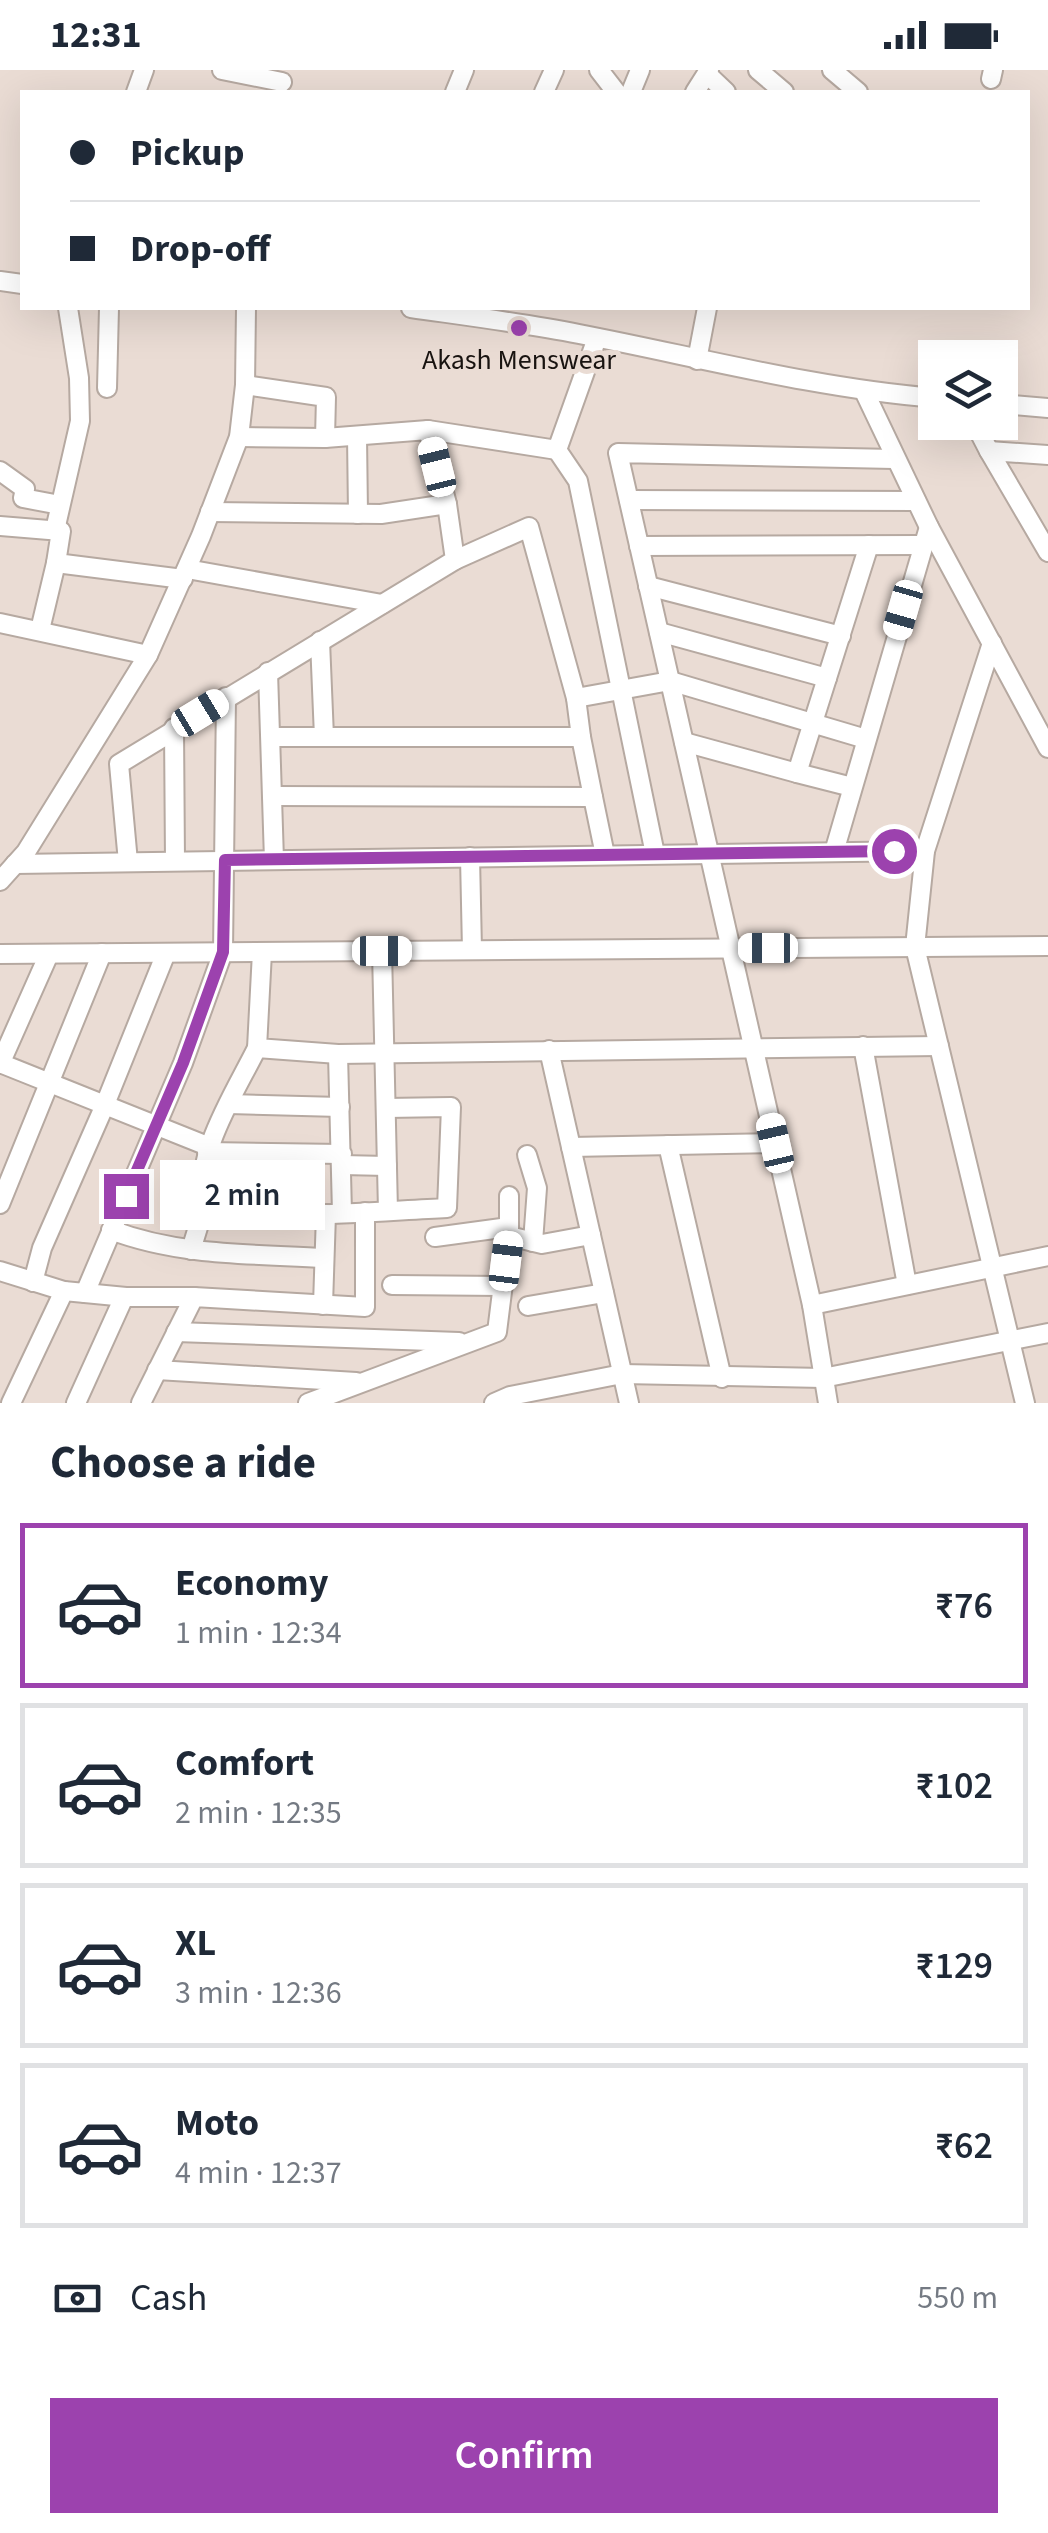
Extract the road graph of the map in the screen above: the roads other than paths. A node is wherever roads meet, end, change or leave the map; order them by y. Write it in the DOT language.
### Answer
graph roads {
  1 [pos="222,70"];
  2 [pos="599,70"];
  3 [pos="758,70"];
  4 [pos="832,70"];
  5 [pos="282,82"];
  6 [pos="614,90"];
  7 [pos="782,90"];
  8 [pos="856,90"];
  9 [pos="68,310"];
  10 [pos="108,310"];
  11 [pos="246,310"];
  12 [pos="439,310"];
  13 [pos="707,310"];
  14 [pos="522,316"];
  15 [pos="597,338"];
  16 [pos="696,360"];
  17 [pos="245,386"];
  18 [pos="108,388"];
  19 [pos="864,392"];
  20 [pos="918,397"];
  21 [pos="1018,406"];
  22 [pos="1048,408"];
  23 [pos="428,430"];
  24 [pos="357,436"];
  25 [pos="238,437"];
  26 [pos="325,438"];
  27 [pos="983,440"];
  28 [pos="557,450"];
  29 [pos="989,451"];
  30 [pos="1048,455"];
  31 [pos="894,460"];
  32 [pos="0,471"];
  33 [pos="629,500"];
  34 [pos="916,501"];
  35 [pos="447,504"];
  36 [pos="60,505"];
  37 [pos="210,512"];
  38 [pos="358,514"];
  39 [pos="0,526"];
  40 [pos="55,530"];
  41 [pos="925,536"];
  42 [pos="870,545"];
  43 [pos="639,546"];
  44 [pos="1048,552"];
  45 [pos="456,560"];
  46 [pos="56,563"];
  47 [pos="185,574"];
  48 [pos="648,586"];
  49 [pos="382,604"];
  50 [pos="0,622"];
  51 [pos="40,630"];
  52 [pos="659,632"];
  53 [pos="840,636"];
  54 [pos="320,641"];
  55 [pos="992,643"];
  56 [pos="148,655"];
  57 [pos="268,672"];
  58 [pos="827,678"];
  59 [pos="670,681"];
  60 [pos="623,690"];
  61 [pos="226,697"];
  62 [pos="576,698"];
  63 [pos="812,724"];
  64 [pos="174,728"];
  65 [pos="270,737"];
  66 [pos="324,737"];
  67 [pos="581,737"];
  68 [pos="866,739"];
  69 [pos="684,742"];
  70 [pos="1048,748"];
  71 [pos="89,754"];
  72 [pos="119,764"];
  73 [pos="797,772"];
  74 [pos="852,787"];
  75 [pos="272,796"];
  76 [pos="593,797"];
  77 [pos="924,851"];
  78 [pos="834,852"];
  79 [pos="710,853"];
  80 [pos="605,854"];
  81 [pos="655,854"];
  82 [pos="470,856"];
  83 [pos="225,860"];
  84 [pos="274,860"];
  85 [pos="175,861"];
  86 [pos="128,862"];
  87 [pos="15,864"];
  88 [pos="0,881"];
  89 [pos="1048,946"];
  90 [pos="914,947"];
  91 [pos="731,948"];
  92 [pos="472,950"];
  93 [pos="382,951"];
  94 [pos="223,952"];
  95 [pos="262,952"];
  96 [pos="102,953"];
  97 [pos="166,953"];
  98 [pos="0,954"];
  99 [pos="49,954"];
  100 [pos="753,1046"];
  101 [pos="863,1046"];
  102 [pos="939,1046"];
  103 [pos="257,1048"];
  104 [pos="549,1050"];
  105 [pos="385,1053"];
  106 [pos="338,1054"];
  107 [pos="0,1064"];
  108 [pos="50,1083"];
  109 [pos="229,1104"];
  110 [pos="104,1106"];
  111 [pos="340,1107"];
  112 [pos="386,1108"];
  113 [pos="156,1127"];
  114 [pos="775,1143"];
  115 [pos="668,1145"];
  116 [pos="571,1147"];
  117 [pos="208,1150"];
  118 [pos="527,1155"];
  119 [pos="342,1160"];
  120 [pos="387,1166"];
  121 [pos="509,1196"];
  122 [pos="0,1204"];
  123 [pos="203,1211"];
  124 [pos="388,1211"];
  125 [pos="365,1212"];
  126 [pos="334,1213"];
  127 [pos="112,1230"];
  128 [pos="509,1232"];
  129 [pos="591,1235"];
  130 [pos="435,1238"];
  131 [pos="533,1242"];
  132 [pos="191,1250"];
  133 [pos="1048,1256"];
  134 [pos="324,1258"];
  135 [pos="994,1267"];
  136 [pos="0,1271"];
  137 [pos="33,1282"];
  138 [pos="907,1285"];
  139 [pos="392,1286"];
  140 [pos="502,1286"];
  141 [pos="64,1290"];
  142 [pos="604,1292"];
  143 [pos="85,1293"];
  144 [pos="126,1297"];
  145 [pos="194,1297"];
  146 [pos="322,1305"];
  147 [pos="812,1305"];
  148 [pos="528,1306"];
  149 [pos="176,1332"];
  150 [pos="1048,1334"];
  151 [pos="1011,1342"];
  152 [pos="469,1343"];
  153 [pos="158,1370"];
  154 [pos="622,1374"];
  155 [pos="722,1378"];
  156 [pos="823,1378"];
  157 [pos="362,1382"];
  158 [pos="11,1403"];
  159 [pos="76,1403"];
  160 [pos="141,1403"];
  161 [pos="308,1403"];
  162 [pos="494,1403"];
  163 [pos="629,1403"];
  164 [pos="828,1403"];
  165 [pos="1025,1403"];
  1 -- 5 [label="street"];
  2 -- 6 [label="street"];
  3 -- 7 [label="street"];
  4 -- 8 [label="street"];
  9 -- 36 [label="street"];
  10 -- 18 [label="street"];
  11 -- 17 [label="street"];
  12 -- 14 [label="street"];
  13 -- 16 [label="street"];
  14 -- 15 [label="street"];
  15 -- 16 [label="street"];
  15 -- 28 [label="street"];
  16 -- 19 [label="street"];
  17 -- 25 [label="street"];
  17 -- 26 [label="street"];
  19 -- 20 [label="street"];
  19 -- 31 [label="street"];
  21 -- 22 [label="street"];
  23 -- 24 [label="street"];
  23 -- 28 [label="street"];
  23 -- 35 [label="street"];
  24 -- 26 [label="street"];
  24 -- 38 [label="street"];
  25 -- 26 [label="street"];
  25 -- 37 [label="street"];
  27 -- 29 [label="street"];
  28 -- 60 [label="street"];
  29 -- 30 [label="street"];
  29 -- 44 [label="street"];
  31 -- 33 [label="street"];
  31 -- 34 [label="street"];
  32 -- 36 [label="street"];
  33 -- 34 [label="street"];
  33 -- 43 [label="street"];
  34 -- 41 [label="street"];
  35 -- 38 [label="street"];
  35 -- 45 [label="street"];
  36 -- 40 [label="street"];
  37 -- 38 [label="street"];
  37 -- 47 [label="street"];
  39 -- 40 [label="street"];
  40 -- 46 [label="street"];
  41 -- 42 [label="street"];
  41 -- 55 [label="street"];
  41 -- 68 [label="street"];
  42 -- 43 [label="street"];
  42 -- 53 [label="street"];
  43 -- 48 [label="street"];
  45 -- 49 [label="street"];
  45 -- 62 [label="street"];
  46 -- 47 [label="street"];
  46 -- 51 [label="street"];
  47 -- 49 [label="street"];
  47 -- 56 [label="street"];
  48 -- 52 [label="street"];
  48 -- 53 [label="street"];
  49 -- 54 [label="street"];
  50 -- 51 [label="street"];
  51 -- 56 [label="street"];
  52 -- 58 [label="street"];
  52 -- 59 [label="street"];
  53 -- 58 [label="street"];
  54 -- 57 [label="street"];
  54 -- 66 [label="street"];
  55 -- 70 [label="street"];
  55 -- 77 [label="street"];
  56 -- 71 [label="street"];
  57 -- 61 [label="street"];
  57 -- 65 [label="street"];
  58 -- 63 [label="street"];
  59 -- 60 [label="street"];
  59 -- 63 [label="street"];
  59 -- 69 [label="street"];
  60 -- 62 [label="street"];
  60 -- 81 [label="street"];
  61 -- 64 [label="street"];
  61 -- 83 [label="street"];
  62 -- 67 [label="street"];
  63 -- 68 [label="street"];
  63 -- 73 [label="street"];
  64 -- 72 [label="street"];
  64 -- 85 [label="street"];
  65 -- 66 [label="street"];
  65 -- 75 [label="street"];
  66 -- 67 [label="street"];
  67 -- 76 [label="street"];
  68 -- 74 [label="street"];
  69 -- 73 [label="street"];
  69 -- 79 [label="street"];
  71 -- 72 [label="street"];
  71 -- 87 [label="street"];
  72 -- 86 [label="street"];
  73 -- 74 [label="street"];
  74 -- 78 [label="street"];
  75 -- 76 [label="street"];
  75 -- 84 [label="street"];
  76 -- 80 [label="street"];
  77 -- 78 [label="street"];
  77 -- 90 [label="street"];
  78 -- 79 [label="street"];
  79 -- 81 [label="street"];
  79 -- 91 [label="street"];
  80 -- 81 [label="street"];
  80 -- 82 [label="street"];
  82 -- 84 [label="street"];
  82 -- 92 [label="street"];
  83 -- 84 [label="street"];
  83 -- 85 [label="street"];
  83 -- 94 [label="street"];
  85 -- 86 [label="street"];
  86 -- 87 [label="street"];
  87 -- 88 [label="street"];
  89 -- 90 [label="street"];
  90 -- 91 [label="street"];
  90 -- 102 [label="street"];
  91 -- 92 [label="street"];
  91 -- 100 [label="street"];
  92 -- 93 [label="street"];
  93 -- 95 [label="street"];
  93 -- 105 [label="street"];
  94 -- 95 [label="street"];
  94 -- 97 [label="street"];
  94 -- 113 [label="street"];
  95 -- 103 [label="street"];
  96 -- 97 [label="street"];
  96 -- 99 [label="street"];
  96 -- 108 [label="street"];
  97 -- 110 [label="street"];
  98 -- 99 [label="street"];
  99 -- 107 [label="street"];
  100 -- 101 [label="street"];
  100 -- 104 [label="street"];
  100 -- 114 [label="street"];
  101 -- 102 [label="street"];
  101 -- 138 [label="street"];
  102 -- 135 [label="street"];
  103 -- 106 [label="street"];
  103 -- 109 [label="street"];
  104 -- 105 [label="street"];
  104 -- 116 [label="street"];
  105 -- 106 [label="street"];
  105 -- 112 [label="street"];
  106 -- 111 [label="street"];
  107 -- 108 [label="street"];
  108 -- 110 [label="street"];
  108 -- 122 [label="street"];
  109 -- 111 [label="street"];
  109 -- 117 [label="street"];
  110 -- 113 [label="street"];
  110 -- 137 [label="street"];
  111 -- 119 [label="street"];
  112 -- 120 [label="street"];
  112 -- 124 [label="street"];
  113 -- 117 [label="street"];
  113 -- 127 [label="street"];
  114 -- 115 [label="street"];
  114 -- 147 [label="street"];
  115 -- 116 [label="street"];
  115 -- 155 [label="street"];
  116 -- 129 [label="street"];
  117 -- 119 [label="street"];
  117 -- 123 [label="street"];
  118 -- 131 [label="street"];
  119 -- 120 [label="street"];
  119 -- 126 [label="street"];
  120 -- 124 [label="street"];
  121 -- 128 [label="street"];
  123 -- 126 [label="street"];
  123 -- 132 [label="street"];
  124 -- 125 [label="street"];
  125 -- 126 [label="street"];
  125 -- 146 [label="street"];
  126 -- 134 [label="street"];
  127 -- 132 [label="street"];
  127 -- 143 [label="street"];
  128 -- 130 [label="street"];
  128 -- 131 [label="street"];
  128 -- 140 [label="street"];
  129 -- 131 [label="street"];
  129 -- 142 [label="street"];
  132 -- 134 [label="street"];
  133 -- 135 [label="street"];
  134 -- 146 [label="street"];
  135 -- 138 [label="street"];
  135 -- 151 [label="street"];
  136 -- 137 [label="street"];
  137 -- 141 [label="street"];
  138 -- 147 [label="street"];
  139 -- 140 [label="street"];
  140 -- 152 [label="street"];
  141 -- 143 [label="street"];
  141 -- 158 [label="street"];
  142 -- 148 [label="street"];
  142 -- 154 [label="street"];
  143 -- 144 [label="street"];
  144 -- 145 [label="street"];
  144 -- 159 [label="street"];
  145 -- 146 [label="street"];
  145 -- 149 [label="street"];
  147 -- 156 [label="street"];
  149 -- 152 [label="street"];
  149 -- 153 [label="street"];
  150 -- 151 [label="street"];
  151 -- 156 [label="street"];
  151 -- 165 [label="street"];
  152 -- 157 [label="street"];
  153 -- 157 [label="street"];
  153 -- 160 [label="street"];
  154 -- 155 [label="street"];
  154 -- 162 [label="street"];
  154 -- 163 [label="street"];
  155 -- 156 [label="street"];
  156 -- 164 [label="street"];
  157 -- 161 [label="street"];
}
